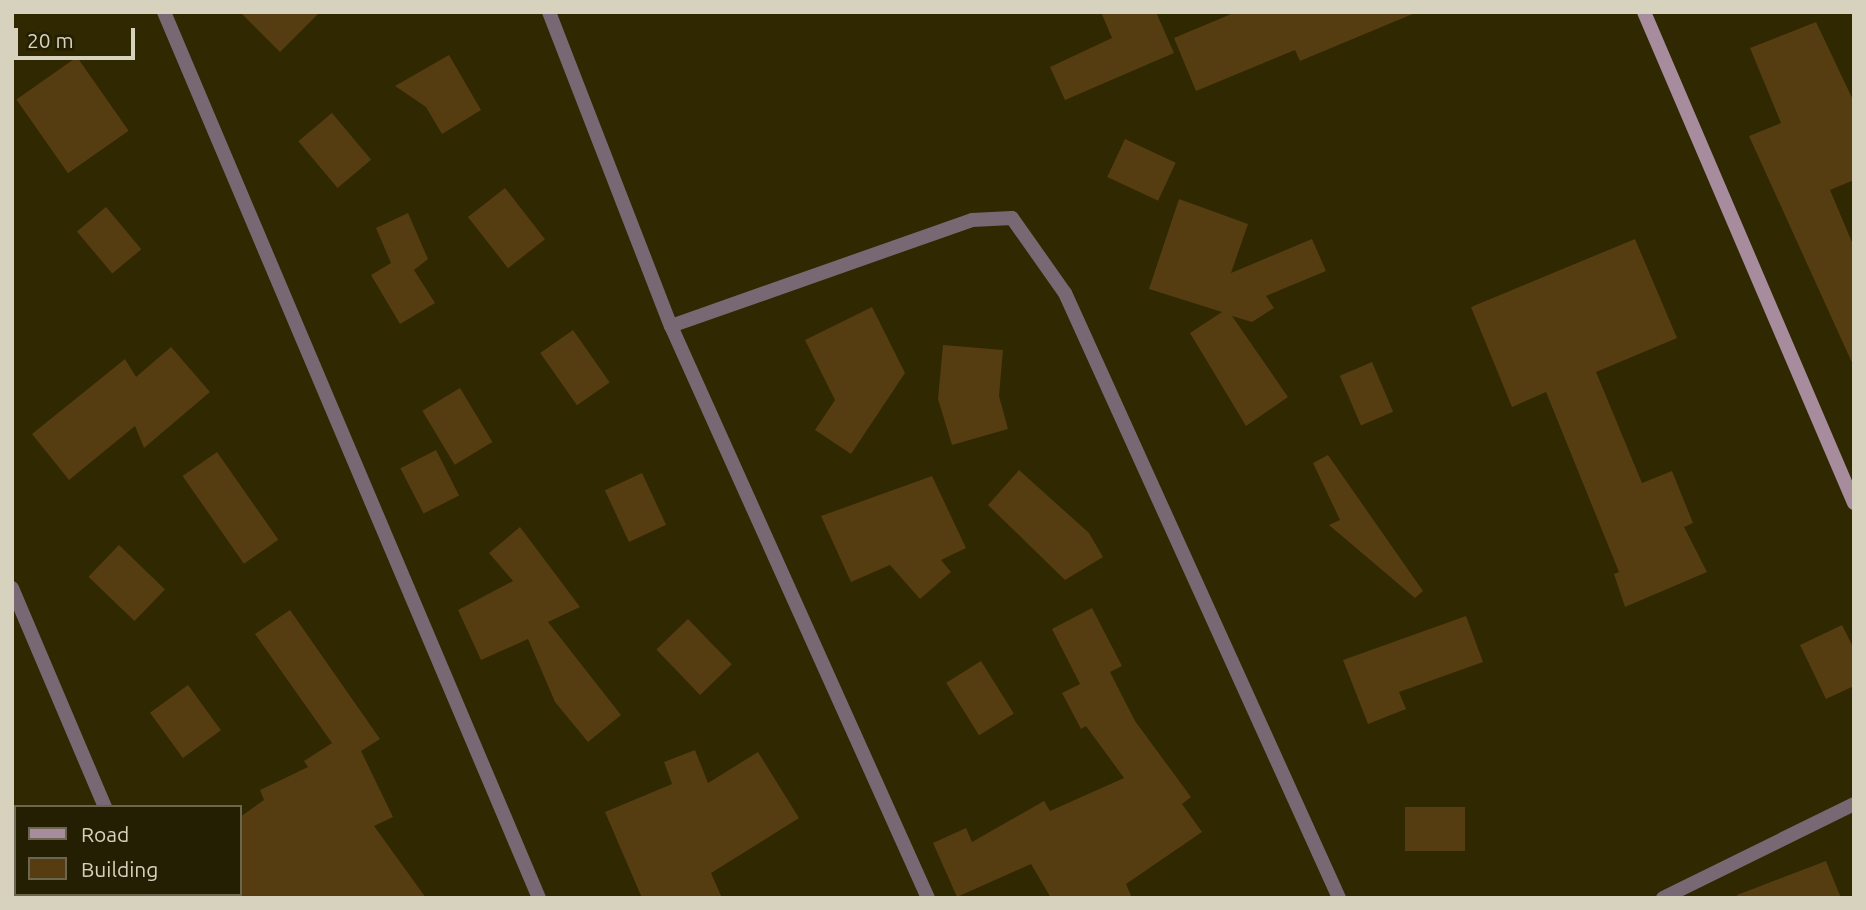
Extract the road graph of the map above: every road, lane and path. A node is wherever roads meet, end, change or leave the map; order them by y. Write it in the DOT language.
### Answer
graph roads {
  1 [pos="164,12"];
  2 [pos="550,12"];
  3 [pos="1644,12"];
  4 [pos="671,326"];
  5 [pos="1854,503"];
  6 [pos="12,589"];
  7 [pos="1854,804"];
  8 [pos="104,805"];
  9 [pos="539,898"];
  10 [pos="928,898"];
  11 [pos="1339,898"];
  12 [pos="1663,898"];
  1 -- 9 [label="street"];
  2 -- 4 [label="street"];
  3 -- 5 [label="street"];
  4 -- 10 [label="street"];
  4 -- 11 [label="street"];
  6 -- 8 [label="street"];
  7 -- 12 [label="street"];
}
